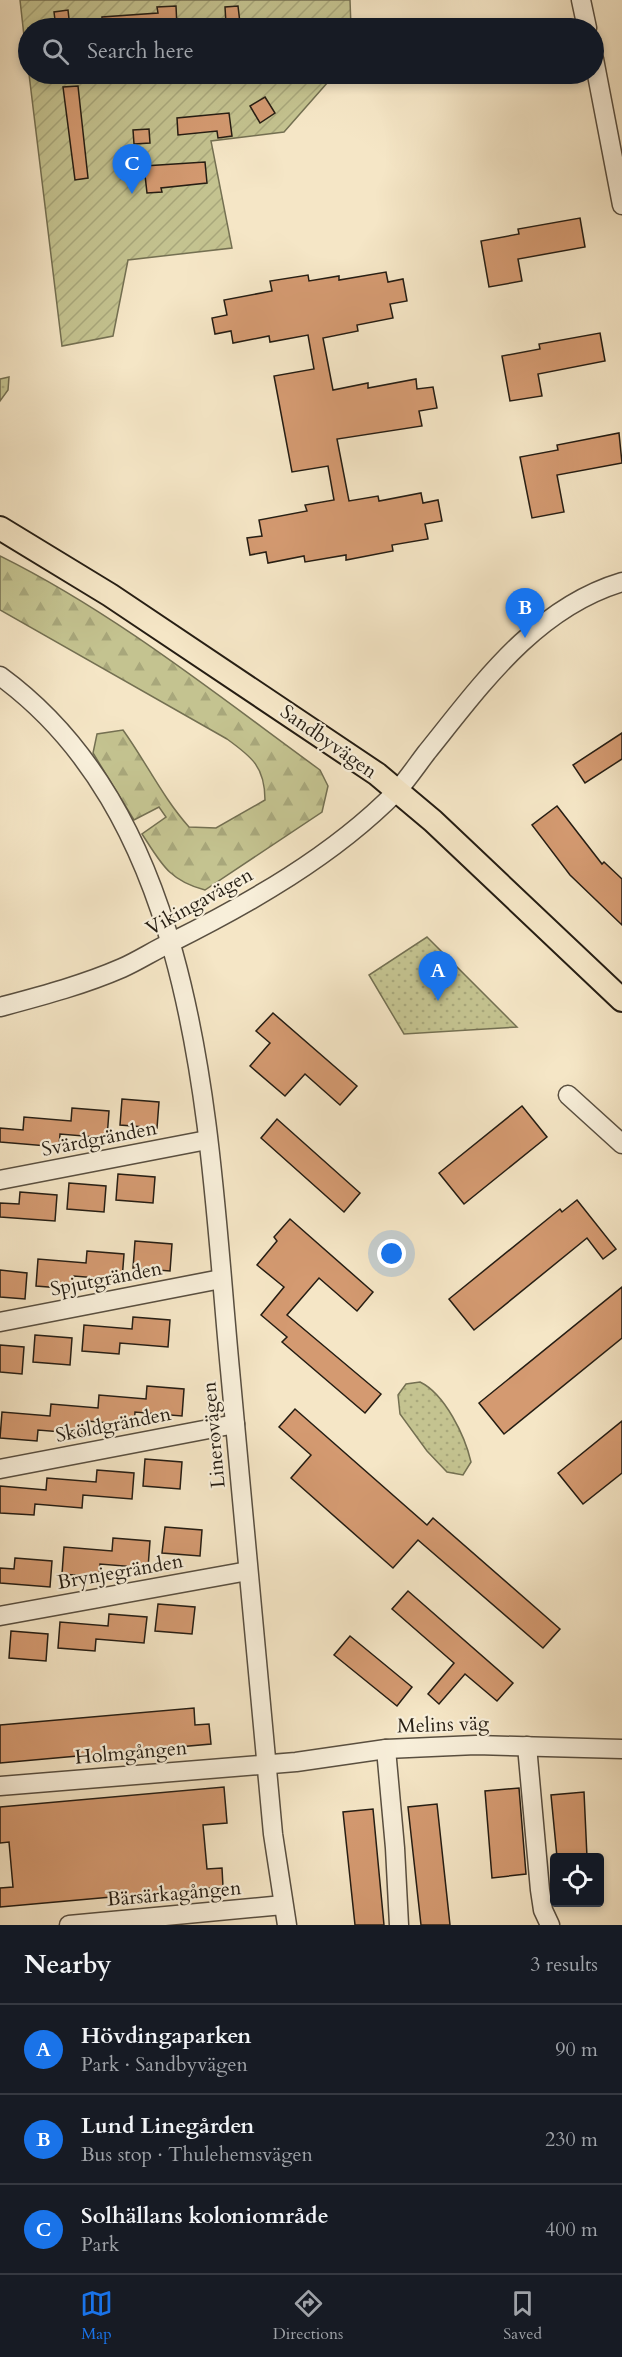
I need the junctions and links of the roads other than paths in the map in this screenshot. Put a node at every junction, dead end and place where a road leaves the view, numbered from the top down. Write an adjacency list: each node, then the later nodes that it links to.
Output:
1 (581, 0): 2 (street)
2 (585, 18)
3 (599, 84): 4 (street)
4 (622, 205)
5 (0, 528): 8 (main road, Sandbyvägen)
6 (622, 582): 8 (street, Vikingavägen)
7 (0, 676): 9 (street, Linerovägen)
8 (397, 791): 9 (street, Vikingavägen); 10 (main road, Sandbyvägen)
9 (169, 943): 11 (street, Vikingavägen); 13 (street, Linerovägen)
10 (622, 1000)
11 (0, 1007)
12 (568, 1095): 14 (street)
13 (207, 1140): 15 (street, Svärdgränden); 16 (street, Linerovägen)
14 (622, 1144)
15 (0, 1180)
16 (221, 1279): 17 (street, Spjutgränden); 18 (street, Linerovägen)
17 (0, 1322)
18 (236, 1424): 19 (street, Sköldgränden); 20 (street, Linerovägen)
19 (0, 1469)
20 (248, 1571): 21 (street, Brynjegränden); 25 (street, Linerovägen)
21 (0, 1616)
22 (527, 1746): 23 (street, Melins väg); 24 (street, Melins väg); 31 (street)
23 (386, 1749): 25 (street, Melins väg); 30 (street)
24 (622, 1749)
25 (267, 1764): 26 (street, Holmgången); 27 (street, Linerovägen)
26 (0, 1786)
27 (283, 1905): 28 (street, Bärsärkagången); 29 (street, Linerovägen)
28 (69, 1925)
29 (286, 1925)
30 (399, 1925)
31 (550, 1925)

